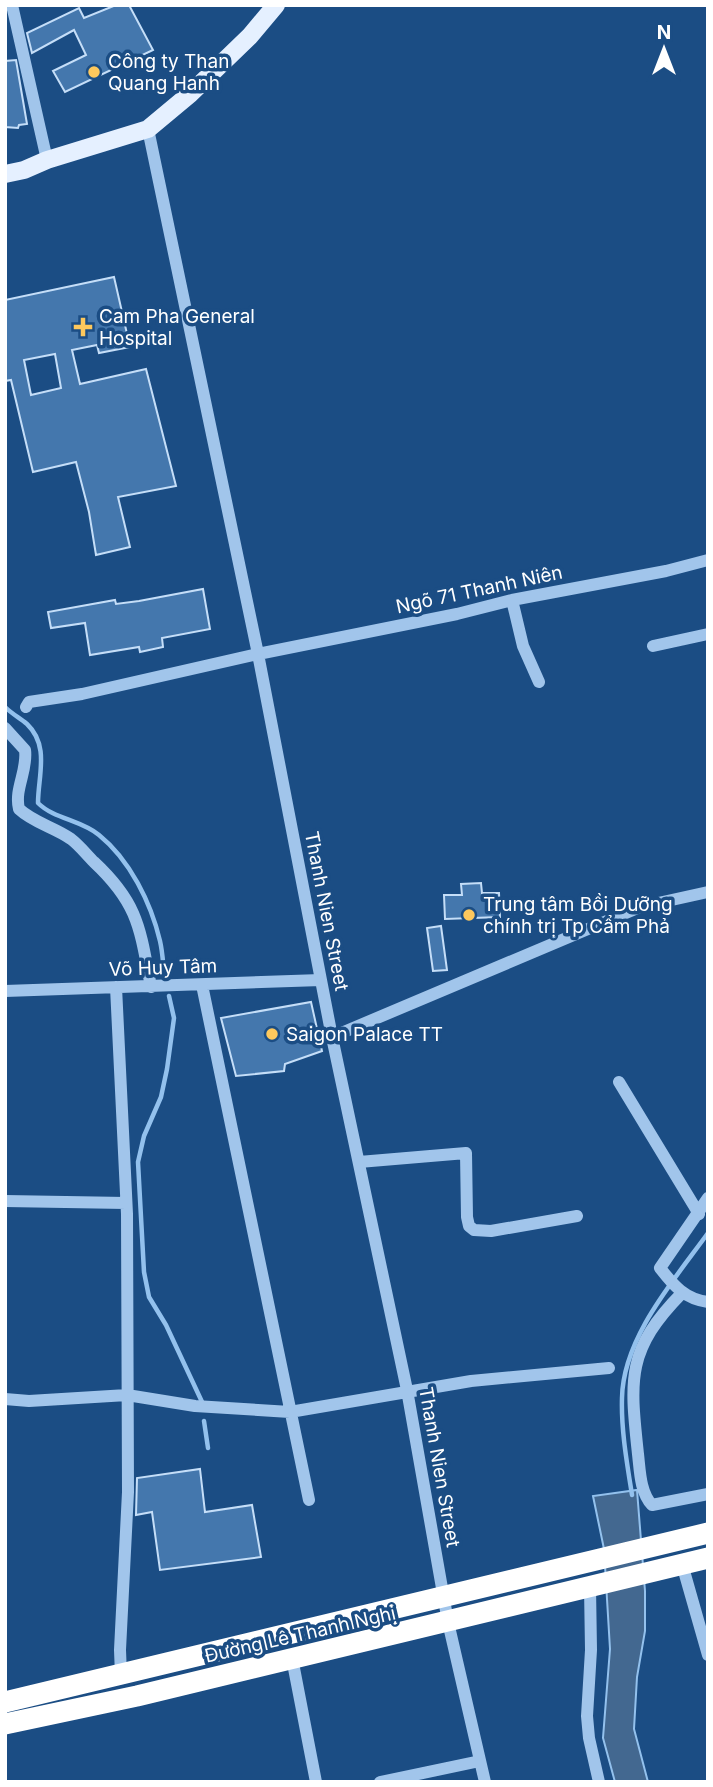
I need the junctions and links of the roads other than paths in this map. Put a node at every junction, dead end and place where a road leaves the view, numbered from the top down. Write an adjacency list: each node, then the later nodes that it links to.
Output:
1 (12, 5): 4 (street)
2 (276, 5): 3 (main road)
3 (148, 129): 4 (main road); 10 (street, Thanh Nien Street)
4 (47, 160): 5 (main road)
5 (5, 174)
6 (708, 560): 7 (street, Ngõ 71 Thanh Niên)
7 (512, 600): 10 (street, Ngõ 71 Thanh Niên); 11 (street)
8 (708, 635): 9 (street)
9 (653, 646)
10 (258, 654): 12 (street, Ngõ 71 Thanh Niên); 15 (street, Thanh Nien Street)
11 (539, 682)
12 (26, 707)
13 (5, 728): 18 (street)
14 (708, 892): 20 (street)
15 (321, 980): 16 (street, Võ Huy Tâm); 20 (street, Thanh Nien Street)
16 (202, 985): 18 (street, Võ Huy Tâm); 34 (street)
17 (116, 987): 18 (street, Võ Huy Tâm); 19 (street, Võ Huy Tâm); 25 (street)
18 (151, 987)
19 (5, 991)
20 (332, 1037): 22 (street, Thanh Nien Street)
21 (620, 1082): 26 (street)
22 (359, 1162): 27 (street); 31 (street, Thanh Nien Street)
23 (708, 1198): 26 (street)
24 (5, 1201): 25 (street)
25 (126, 1203): 32 (street)
26 (699, 1214): 28 (street)
27 (577, 1216)
28 (680, 1291): 29 (street); 35 (street)
29 (708, 1302)
30 (609, 1368): 31 (street)
31 (407, 1390): 34 (street); 41 (street, Thanh Nien Street)
32 (127, 1395): 33 (street); 34 (street); 45 (street)
33 (5, 1399)
34 (290, 1412): 36 (street)
35 (708, 1494)
36 (309, 1500)
37 (708, 1534): 41 (highway, Đường Lê Thanh Nghị)
38 (708, 1558): 39 (highway)
39 (682, 1564): 40 (highway, Đường Lê Thanh Nghị); 43 (street)
40 (597, 1585): 42 (highway, Đường Lê Thanh Nghị); 52 (street)
41 (444, 1597): 42 (street, Thanh Nien Street); 45 (highway, Đường Lê Thanh Nghị)
42 (448, 1622): 44 (highway, Đường Lê Thanh Nghị); 48 (street, Thanh Nien Street)
43 (708, 1655)
44 (292, 1658): 47 (highway, Đường Lê Thanh Nghị); 49 (street)
45 (121, 1675): 46 (highway, Đường Lê Thanh Nghị)
46 (5, 1702)
47 (5, 1724)
48 (480, 1761): 50 (street); 51 (street, Thanh Nien Street)
49 (316, 1782)
50 (380, 1782)
51 (485, 1782)
52 (599, 1782)

